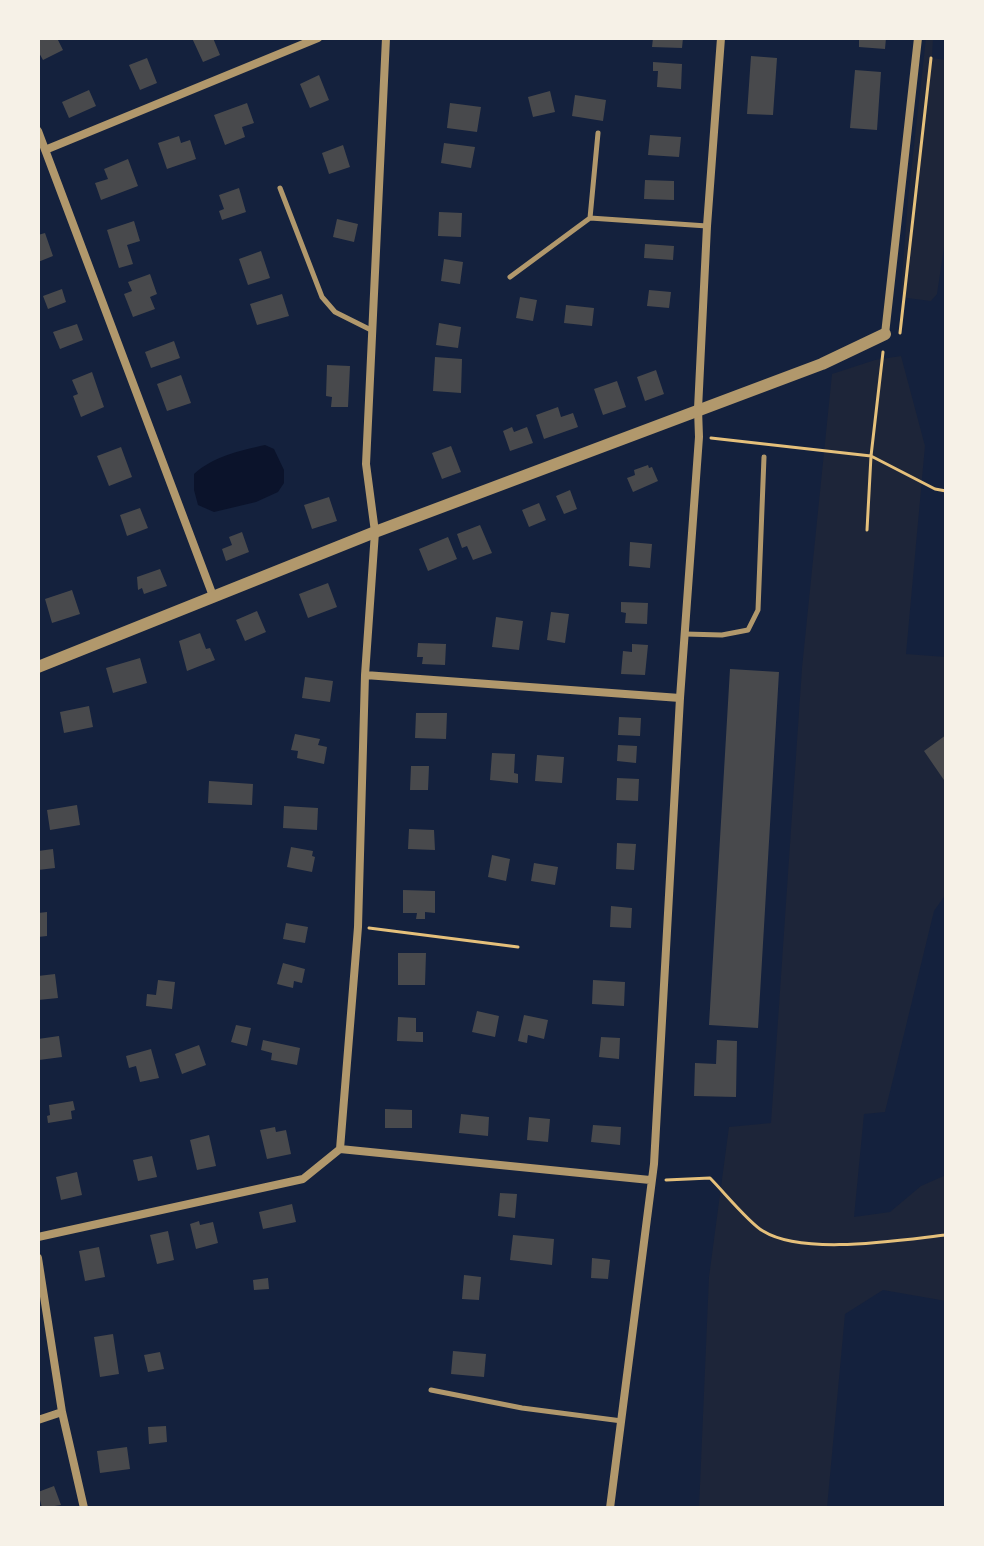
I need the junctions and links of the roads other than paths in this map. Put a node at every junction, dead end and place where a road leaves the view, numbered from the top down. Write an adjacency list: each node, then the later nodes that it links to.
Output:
1 (318, 38): 7 (street)
2 (386, 38): 12 (street)
3 (721, 38): 10 (street)
4 (918, 38): 13 (street)
5 (38, 131): 7 (street)
6 (598, 133): 9 (lane)
7 (45, 150): 17 (street)
8 (280, 188): 12 (lane)
9 (590, 218): 10 (lane); 11 (lane)
10 (707, 226): 14 (street)
11 (510, 277)
12 (372, 330): 16 (street)
13 (885, 334): 14 (street)
14 (698, 409): 16 (street); 18 (street)
15 (764, 457): 18 (lane)
16 (375, 532): 17 (street); 20 (street)
17 (213, 596): 19 (street)
18 (685, 634): 21 (street)
19 (38, 667)
20 (365, 675): 21 (street); 22 (street)
21 (680, 698): 23 (street)
22 (340, 1149): 23 (street); 24 (street)
23 (650, 1180): 29 (street)
24 (38, 1237)
25 (38, 1258): 27 (street)
26 (431, 1390): 29 (lane)
27 (62, 1412): 28 (street); 30 (street)
28 (38, 1420)
29 (623, 1421): 31 (street)
30 (84, 1508)
31 (610, 1508)

